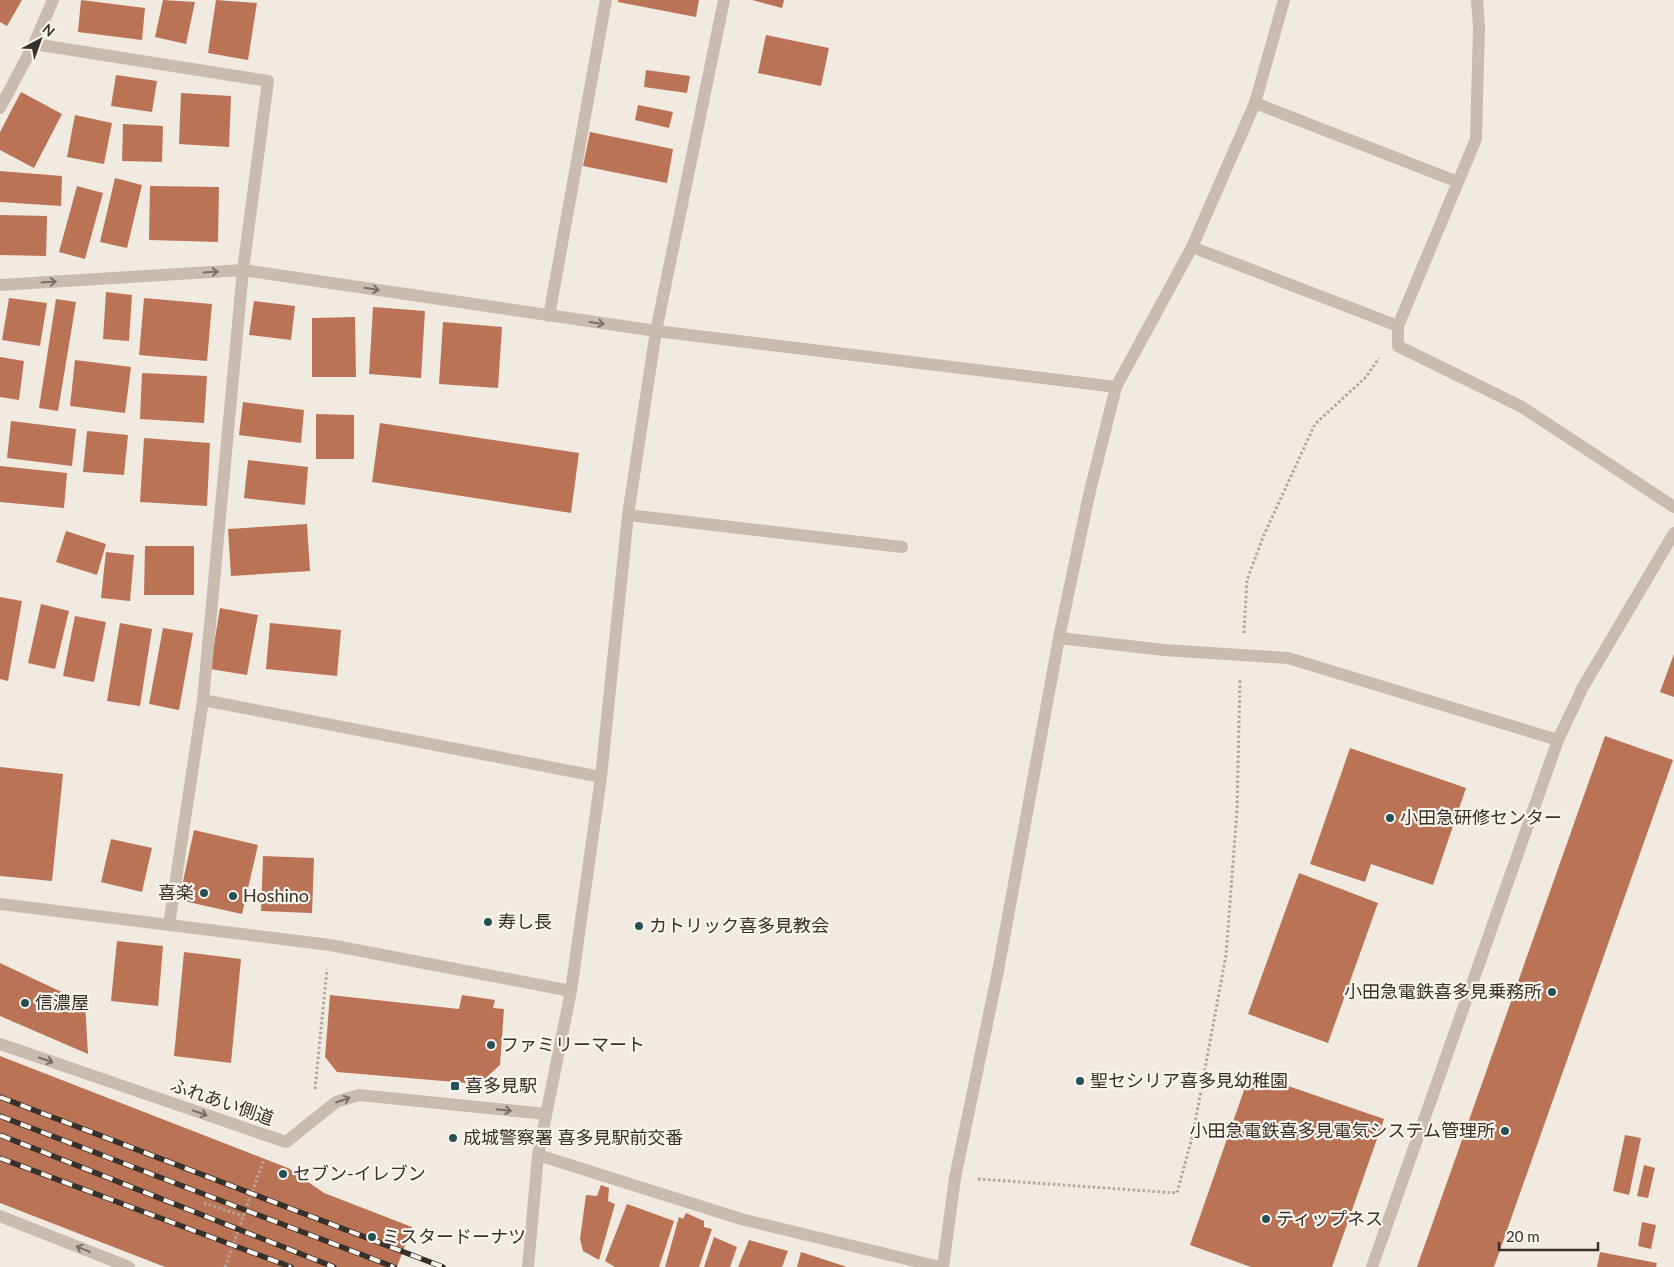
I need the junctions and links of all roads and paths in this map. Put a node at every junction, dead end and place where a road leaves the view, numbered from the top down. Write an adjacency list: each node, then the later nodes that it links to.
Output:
1 (53, 0): 6 (street)
2 (606, 0): 13 (street)
3 (724, 0): 15 (street)
4 (1284, 0): 7 (street)
5 (1477, 0): 9 (street)
6 (34, 44): 8 (street); 11 (street)
7 (1255, 103): 9 (street); 10 (street)
8 (0, 108)
9 (1458, 182): 14 (street)
10 (1192, 247): 14 (street); 17 (street)
11 (243, 270): 12 (street, one-way to 11); 13 (street, one-way to 13); 24 (street)
12 (0, 285)
13 (549, 316): 15 (street, one-way to 15)
14 (1398, 326): 16 (street)
15 (656, 331): 17 (street); 19 (street)
16 (1398, 346): 18 (street); 23 (path)
17 (1116, 387): 22 (street)
18 (1674, 507)
19 (628, 515): 21 (street); 26 (street)
20 (1674, 533): 25 (street)
21 (902, 547)
22 (1059, 638): 23 (street); 36 (street)
23 (1243, 656): 25 (street); 36 (path)
24 (203, 700): 26 (street); 28 (street)
25 (1558, 740): 44 (street)
26 (601, 777): 30 (street)
27 (0, 904): 28 (street)
28 (169, 925): 29 (street)
29 (330, 945): 30 (street); 33 (path)
30 (571, 991): 32 (street)
31 (0, 1044): 34 (street, ふれあい側道, one-way to 34)
32 (546, 1114): 33 (street, ふれあい側道, one-way to 32); 35 (street)
33 (311, 1122): 34 (street, ふれあい側道)
34 (272, 1138): 39 (path)
35 (538, 1155): 42 (street); 43 (street)
36 (955, 1178): 43 (street)
37 (204, 1203): 39 (path)
38 (0, 1216): 40 (street, one-way to 38)
39 (243, 1216): 41 (path)
40 (128, 1267)
41 (225, 1267)
42 (528, 1267)
43 (941, 1267)
44 (1372, 1267)

